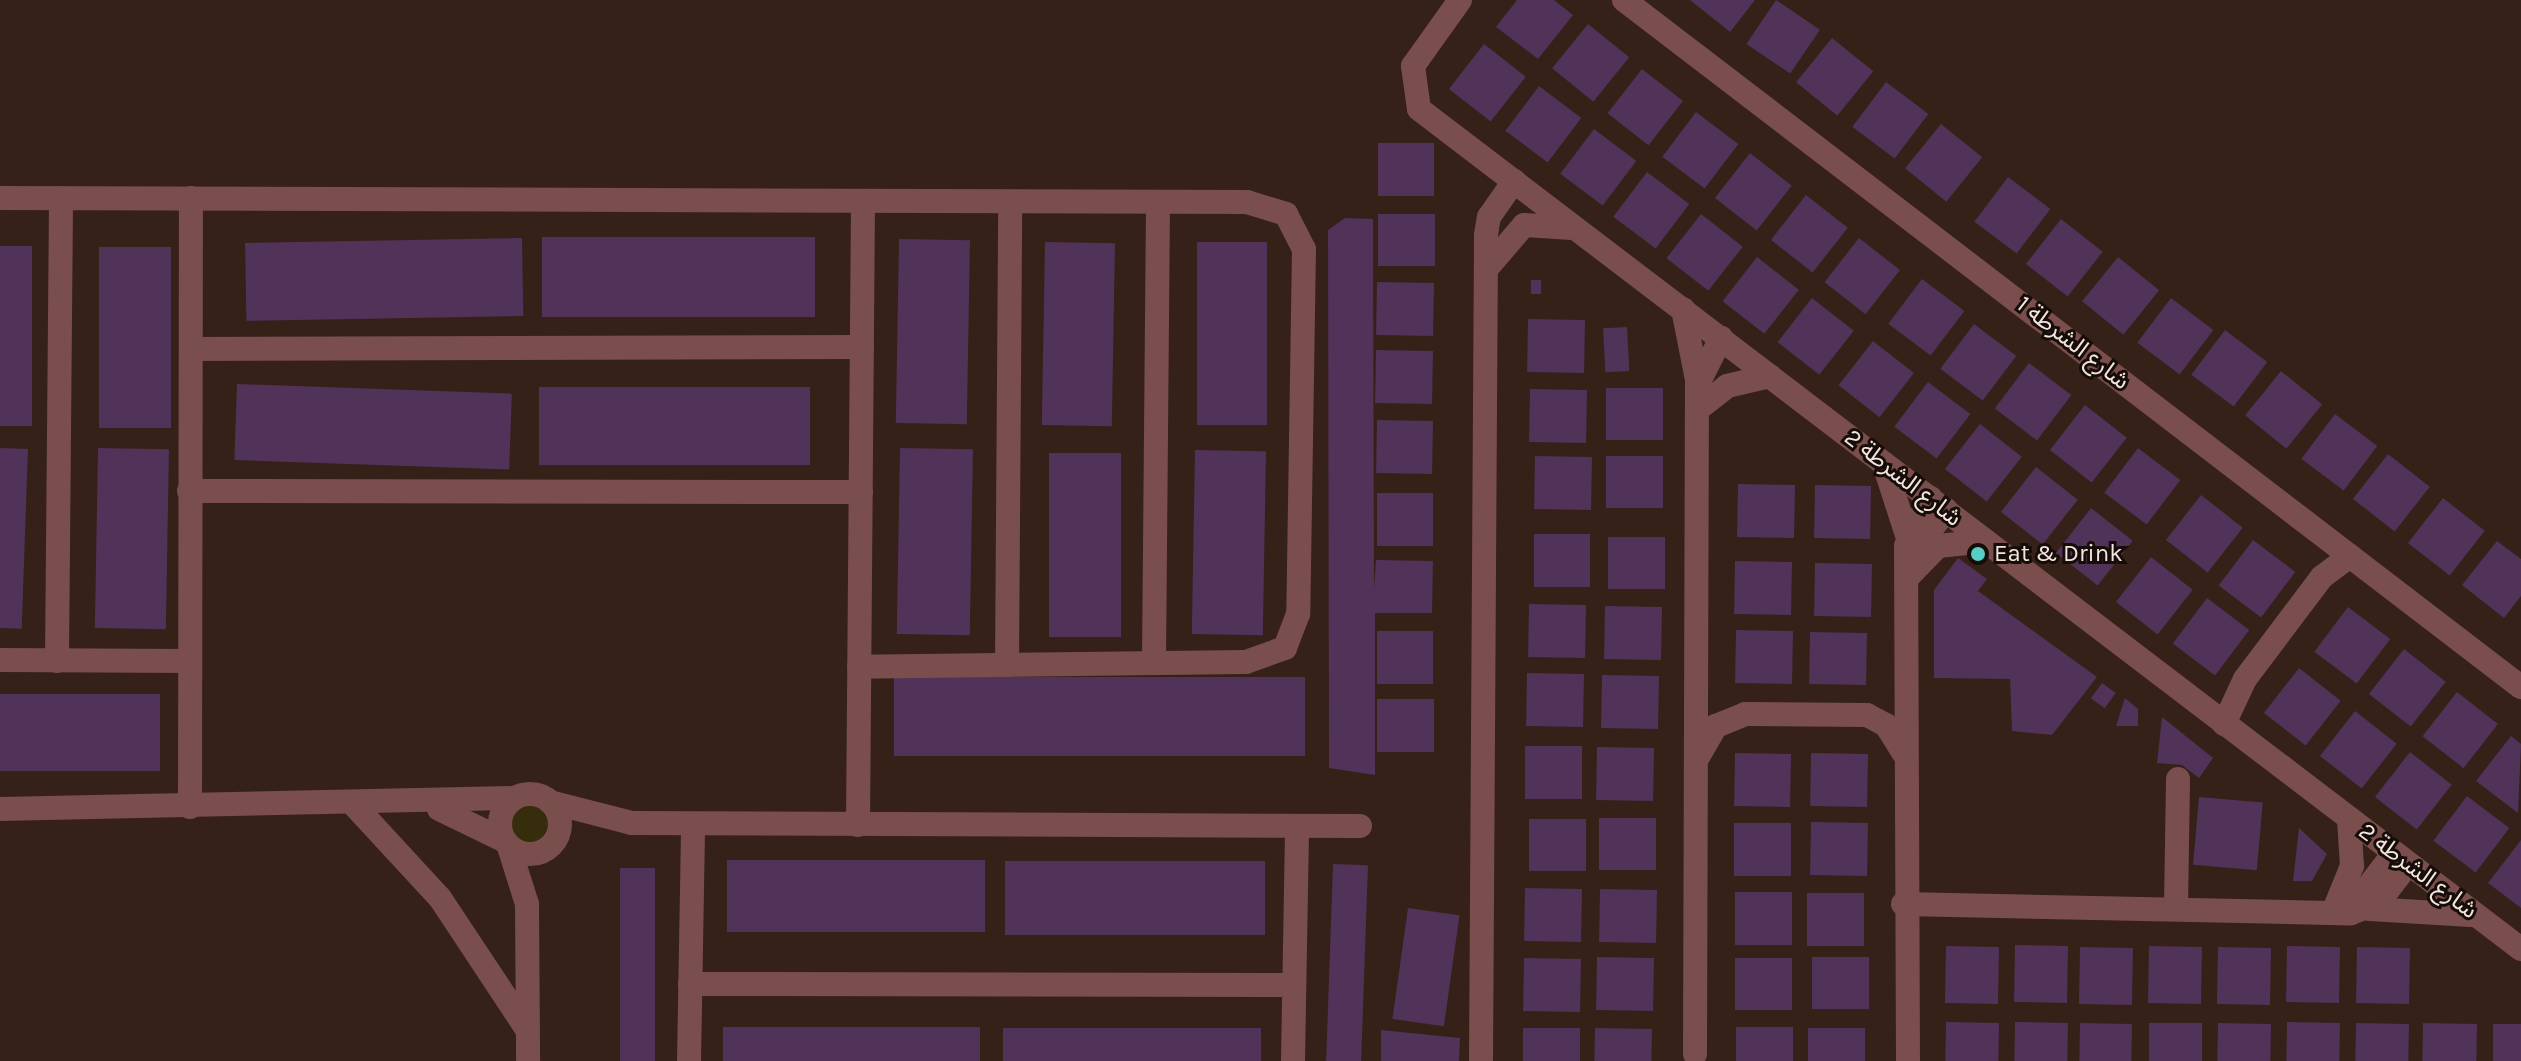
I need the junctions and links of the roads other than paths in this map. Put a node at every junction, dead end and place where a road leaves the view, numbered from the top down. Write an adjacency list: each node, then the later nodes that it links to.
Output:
1 (1460, 0): 3 (street, شارع الشرطة 2)
2 (1624, 0): 27 (street, شارع الشرطة 1)
3 (1475, 152): 4 (street, شارع الشرطة 2); 11 (street)
4 (1521, 187): 11 (street); 12 (street, شارع الشرطة 2); 13 (street)
5 (0, 198): 6 (street)
6 (61, 198): 7 (street); 30 (street)
7 (191, 198): 8 (street); 17 (street)
8 (863, 204): 10 (street); 16 (street)
9 (1158, 205): 10 (street); 32 (street); 32 (street)
10 (1010, 206): 33 (street)
11 (1489, 217): 13 (street)
12 (1579, 230): 13 (street); 14 (street, شارع الشرطة 2)
13 (1488, 257): 65 (street)
14 (1683, 309): 15 (street, شارع الشرطة 2); 19 (street)
15 (1728, 344): 18 (street, شارع الشرطة 2); 19 (street); 20 (street)
16 (862, 347): 17 (street); 23 (street)
17 (191, 349): 22 (street)
18 (1770, 376): 20 (street); 21 (street, شارع الشرطة 2)
19 (1697, 384): 20 (street)
20 (1698, 409): 38 (street)
21 (1883, 462): 24 (street, شارع الشرطة 2); 25 (street)
22 (189, 491): 23 (street); 31 (street)
23 (861, 492): 34 (street)
24 (1938, 504): 25 (street); 26 (street, شارع الشرطة 2); 28 (street)
25 (1907, 535): 28 (street)
26 (1986, 541): 28 (street); 36 (street, شارع الشرطة 2)
27 (2341, 549): 35 (street, شارع الشرطة 1); 36 (street)
28 (1907, 570): 37 (street)
29 (0, 660): 30 (street)
30 (57, 661): 31 (street)
31 (188, 661): 44 (street)
32 (1154, 662): 33 (street)
33 (1007, 665): 34 (street)
34 (859, 667): 49 (street)
35 (2521, 687)
36 (2217, 719): 46 (street, شارع الشرطة 2)
37 (1903, 752): 38 (street); 55 (street)
38 (1697, 759): 66 (street)
39 (2178, 779): 56 (street)
40 (514, 798): 41 (street); 42 (street); 52 (street)
41 (550, 802): 47 (street); 53 (street)
42 (425, 805): 43 (street); 52 (street)
43 (355, 806): 44 (street); 64 (street)
44 (190, 807): 45 (street)
45 (0, 809)
46 (2349, 819): 54 (street, شارع الشرطة 2); 58 (street)
47 (632, 823): 48 (street); 53 (street)
48 (693, 824): 49 (street); 62 (street)
49 (858, 825): 50 (street)
50 (1297, 826): 51 (street); 63 (street)
51 (1360, 826)
52 (506, 843): 53 (street); 60 (street)
53 (551, 846): 60 (street)
54 (2401, 858): 57 (street); 58 (street); 59 (street, شارع الشرطة 2)
55 (1903, 904): 56 (street); 67 (street)
56 (2176, 908): 58 (street)
57 (2370, 909): 58 (street); 59 (street)
58 (2334, 910)
59 (2478, 917): 61 (street, شارع الشرطة 2)
60 (527, 920): 64 (street)
61 (2521, 949)
62 (690, 984): 63 (street); 69 (street)
63 (1294, 985): 70 (street)
64 (528, 1031): 68 (street)
65 (1482, 1049): 71 (street)
66 (1695, 1054)
67 (1903, 1058)
68 (528, 1061)
69 (689, 1061)
70 (1293, 1061)
71 (1489, 1061)

